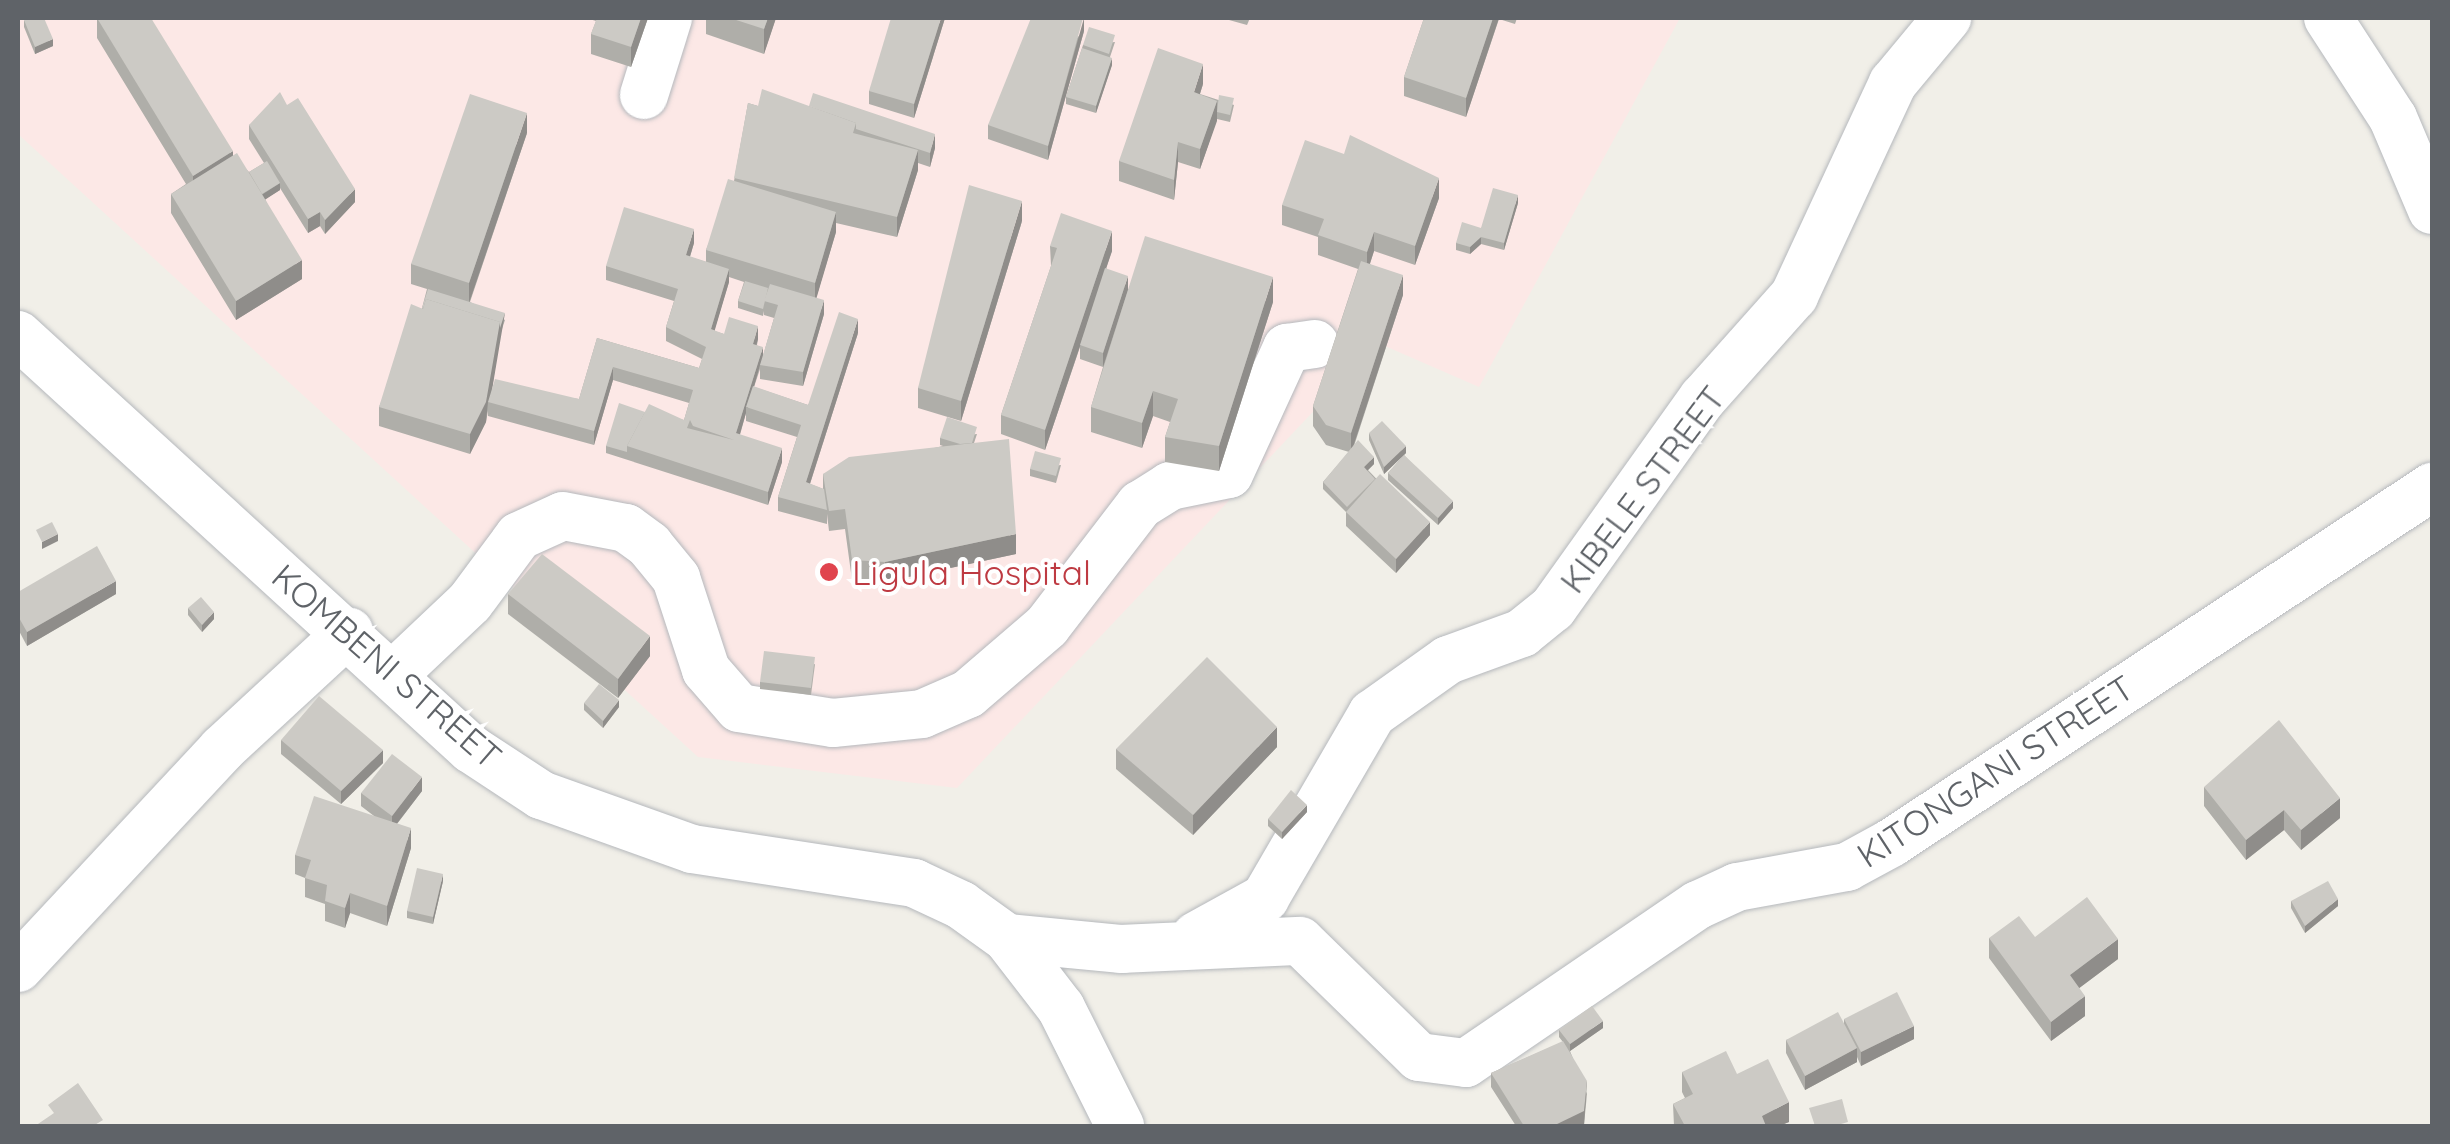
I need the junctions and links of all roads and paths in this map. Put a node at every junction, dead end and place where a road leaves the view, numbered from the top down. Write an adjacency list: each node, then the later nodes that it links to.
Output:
1 (668, 18): 4 (street)
2 (1948, 18): 13 (street, KIBELE STREET)
3 (2328, 18): 5 (street)
4 (644, 96)
5 (2432, 210)
6 (18, 335): 9 (street, KOMBENI STREET)
7 (1315, 344): 10 (street)
8 (2432, 487): 13 (street, KITONGANI STREET)
9 (349, 632): 10 (street, KOMBENI STREET); 11 (street)
10 (394, 673): 12 (street, KOMBENI STREET)
11 (38, 920): 14 (street)
12 (1007, 938): 13 (street, KITONGANI STREET); 15 (street, KOMBENI STREET)
13 (1166, 949)
14 (18, 968)
15 (1120, 1126)

